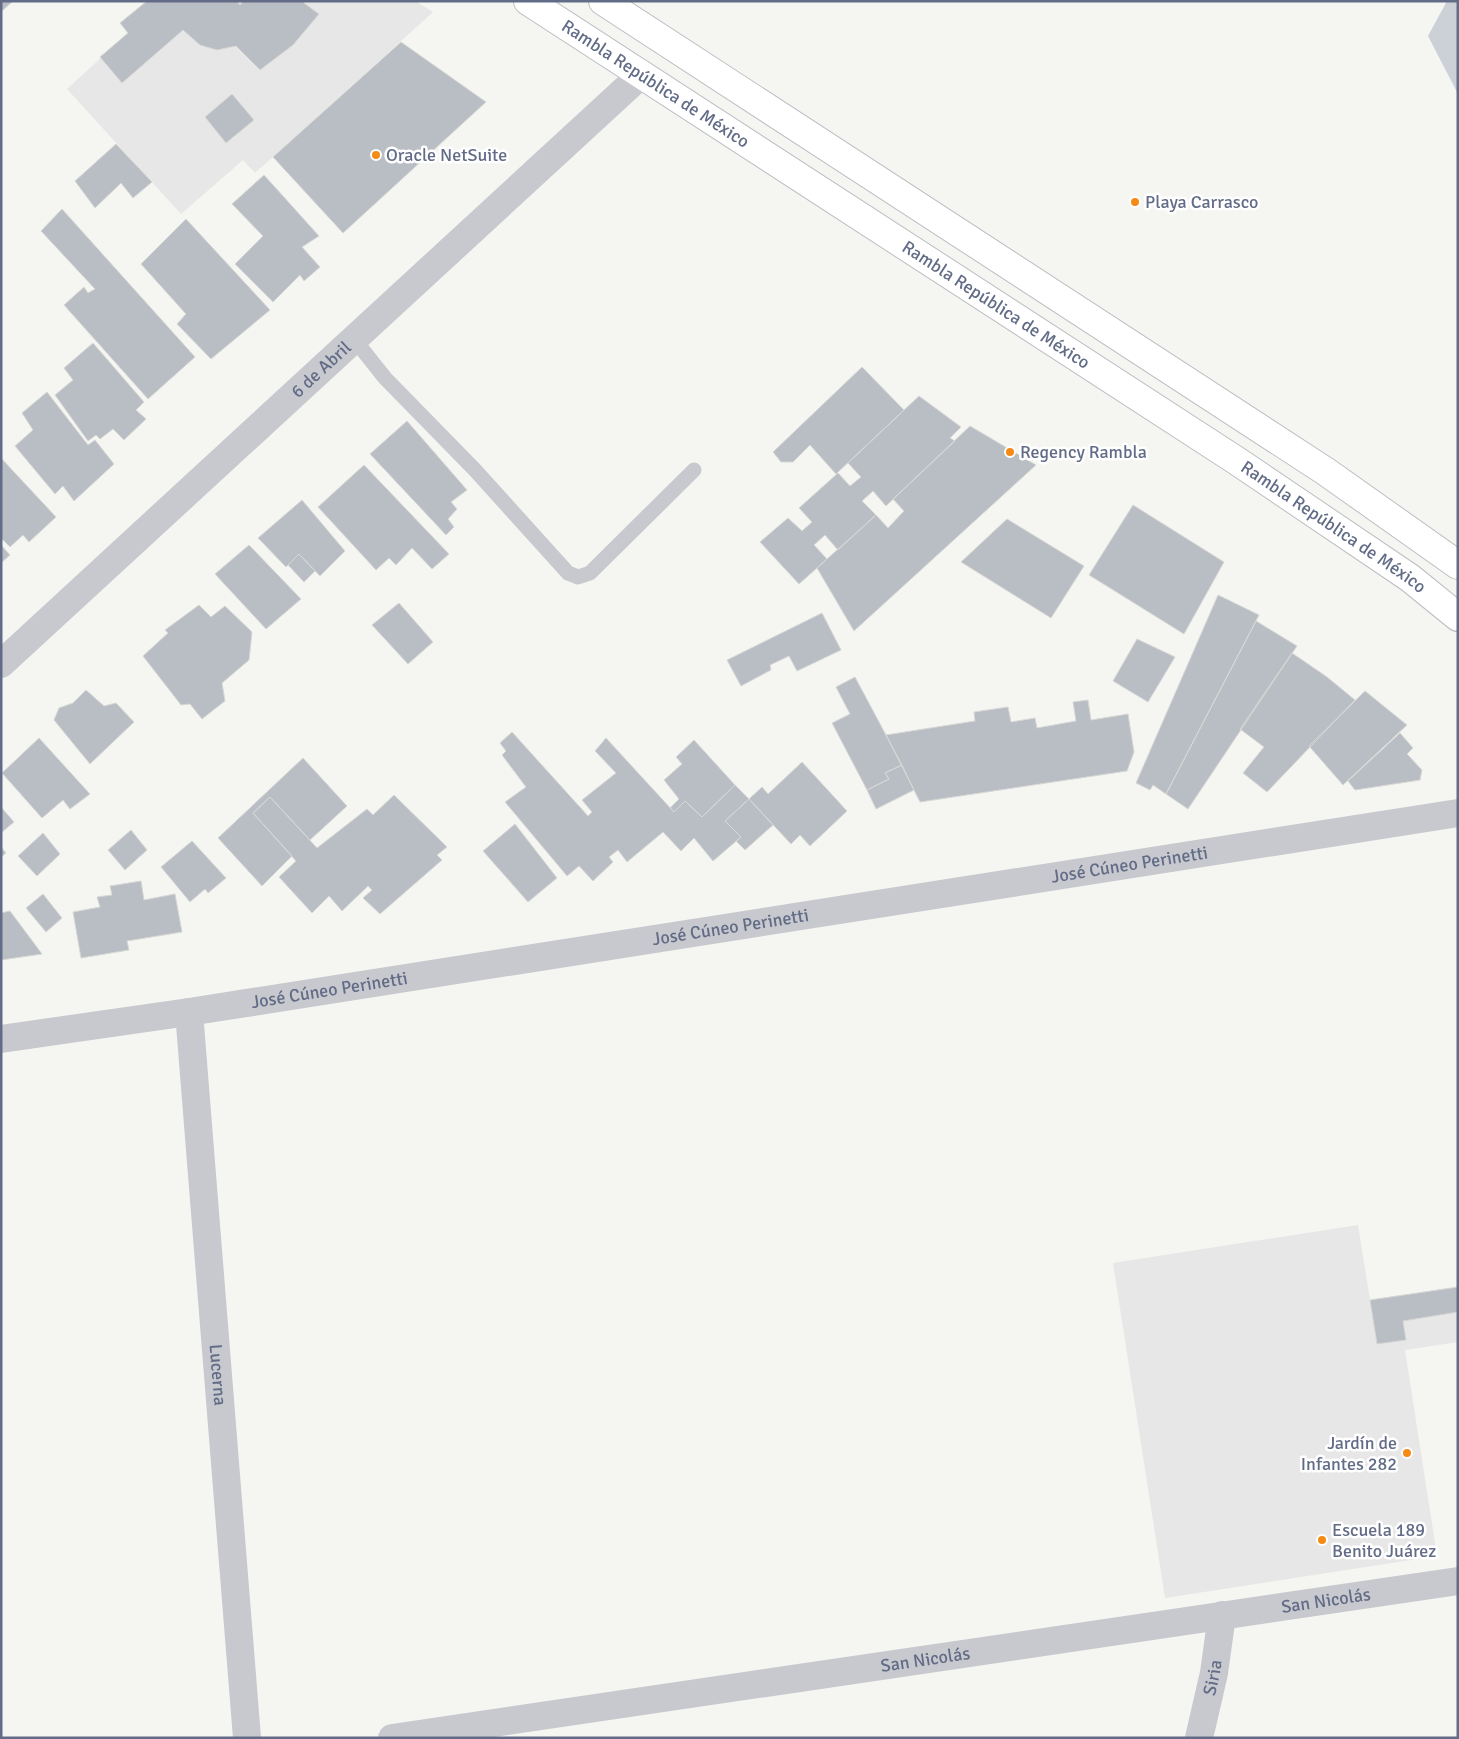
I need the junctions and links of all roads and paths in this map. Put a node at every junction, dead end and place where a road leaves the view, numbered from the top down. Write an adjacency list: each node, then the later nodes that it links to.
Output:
1 (528, 1): 3 (main road, Rambla República de México)
2 (603, 1): 6 (main road)
3 (642, 74): 4 (street, 6 de Abril); 7 (main road, Rambla República de México)
4 (354, 339): 5 (lane); 8 (street, 6 de Abril)
5 (694, 470)
6 (1458, 565)
7 (1458, 616)
8 (1, 664)
9 (1458, 814): 10 (street, José Cúneo Perinetti)
10 (189, 1012): 11 (street, José Cúneo Perinetti); 14 (street, Lucerna)
11 (1, 1039)
12 (1458, 1581): 13 (street, San Nicolás)
13 (1222, 1615): 15 (street, San Nicolás); 16 (street, Siria)
14 (247, 1738)
15 (392, 1738)
16 (1199, 1738)

